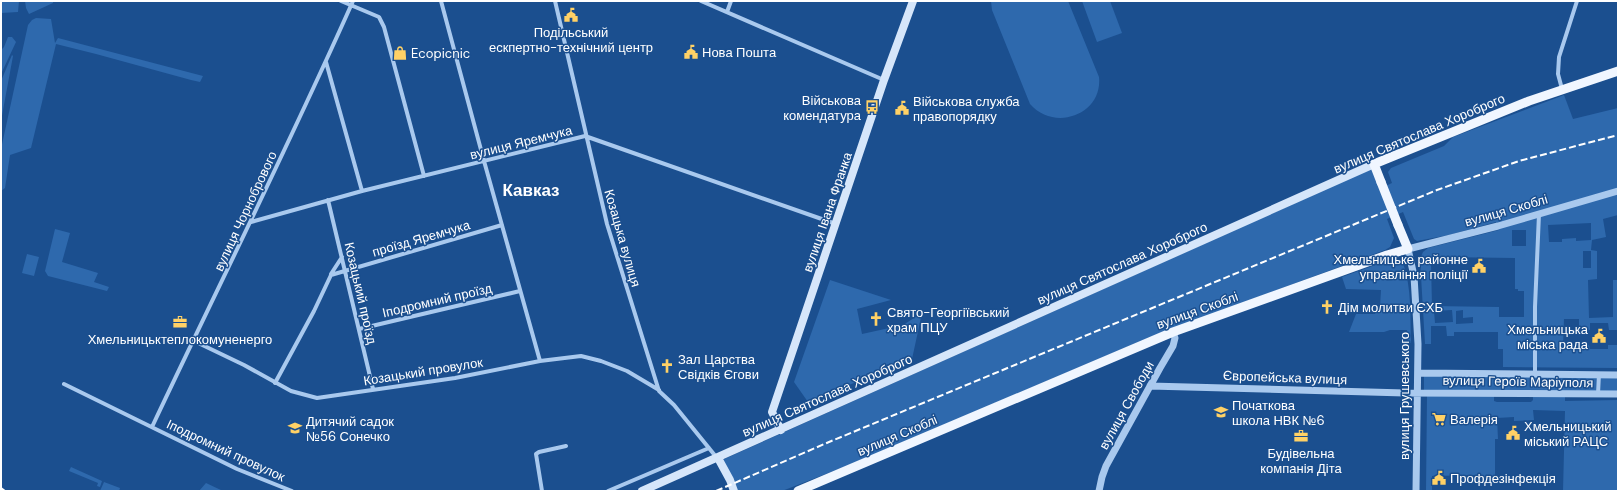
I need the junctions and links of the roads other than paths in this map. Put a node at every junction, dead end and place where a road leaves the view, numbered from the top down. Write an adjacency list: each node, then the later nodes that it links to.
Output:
1 (341, 1): 8 (street)
2 (441, 1): 15 (street)
3 (555, 1): 14 (street, Козацька вулиця)
4 (701, 1): 9 (street)
5 (731, 1): 9 (street)
6 (913, 1): 12 (main road, вулиця Івана Франка)
7 (1577, 1): 13 (street)
8 (352, 3): 10 (street, вулиця Чорнобрового); 17 (street)
9 (727, 12): 12 (street)
10 (326, 62): 19 (street); 22 (street, вулиця Чорнобрового)
11 (1618, 71): 13 (main road, вулиця Святослава Хороброго)
12 (884, 80): 23 (main road, вулиця Івана Франка)
13 (1562, 89): 16 (main road, вулиця Святослава Хороброго)
14 (585, 136): 15 (street, вулиця Яремчука); 23 (street, вулиця Яремчука); 42 (street, Козацька вулиця)
15 (484, 161): 17 (street, вулиця Яремчука); 24 (street)
16 (1374, 164): 25 (main road, вулиця Грушевського, bridge); 47 (main road, вулиця Святослава Хороброго)
17 (424, 176): 19 (street, вулиця Яремчука)
18 (1618, 191): 21 (street, вулиця Скоблі)
19 (362, 192): 20 (street, вулиця Яремчука)
20 (328, 200): 22 (street, вулиця Яремчука); 26 (street, Козацький проїзд)
21 (1539, 214): 25 (street, вулиця Скоблі); 35 (street)
22 (251, 222): 32 (street, вулиця Чорнобрового)
23 (836, 224): 47 (main road, вулиця Івана Франка)
24 (502, 225): 27 (street, проїзд Яремчука); 29 (street)
25 (1408, 249): 31 (main road, вулиця Скоблі); 34 (street, вулиця Грушевського)
26 (342, 257): 27 (street, Козацький проїзд); 28 (street)
27 (345, 271): 28 (street, проїзд Яремчука); 30 (street, Козацький проїзд)
28 (331, 275): 38 (street)
29 (520, 291): 30 (street, Іподромний проїзд); 33 (street)
30 (359, 329): 41 (street, Козацький проїзд)
31 (1173, 332): 40 (street, вулиця Свободи); 57 (main road, вулиця Скоблі)
32 (194, 341): 38 (street, Козацький провулок); 46 (street, вулиця Чорнобрового)
33 (540, 361): 41 (street, Козацький провулок); 42 (street, Козацький провулок)
34 (1419, 373): 35 (street, вулиця Героїв Маріуполя); 43 (street, вулиця Грушевського)
35 (1535, 374): 36 (street, вулиця Героїв Маріуполя)
36 (1599, 374): 37 (street, вулиця Героїв Маріуполя); 44 (street)
37 (1618, 375)
38 (275, 382): 41 (street, Козацький провулок)
39 (64, 384): 46 (street, Іподромний провулок)
40 (1150, 386): 43 (street, Європейська вулиця); 51 (street, вулиця Свободи)
41 (373, 389)
42 (659, 391): 49 (street, Козацька вулиця)
43 (1418, 392): 44 (street, вулиця Героїв Маріуполя); 58 (street, вулиця Грушевського)
44 (1598, 394): 45 (street, вулиця Героїв Маріуполя)
45 (1618, 394)
46 (152, 427): 52 (street, Іподромний провулок)
47 (781, 430): 50 (main road, вулиця Святослава Хороброго)
48 (566, 446): 53 (street)
49 (709, 448): 50 (street, Козацька вулиця); 54 (street)
50 (718, 458): 55 (main road, вулиця Святослава Хороброго); 56 (main road)
51 (1101, 490)
52 (292, 491)
53 (542, 491)
54 (608, 491)
55 (642, 491)
56 (734, 491)
57 (800, 491)
58 (1416, 491)

